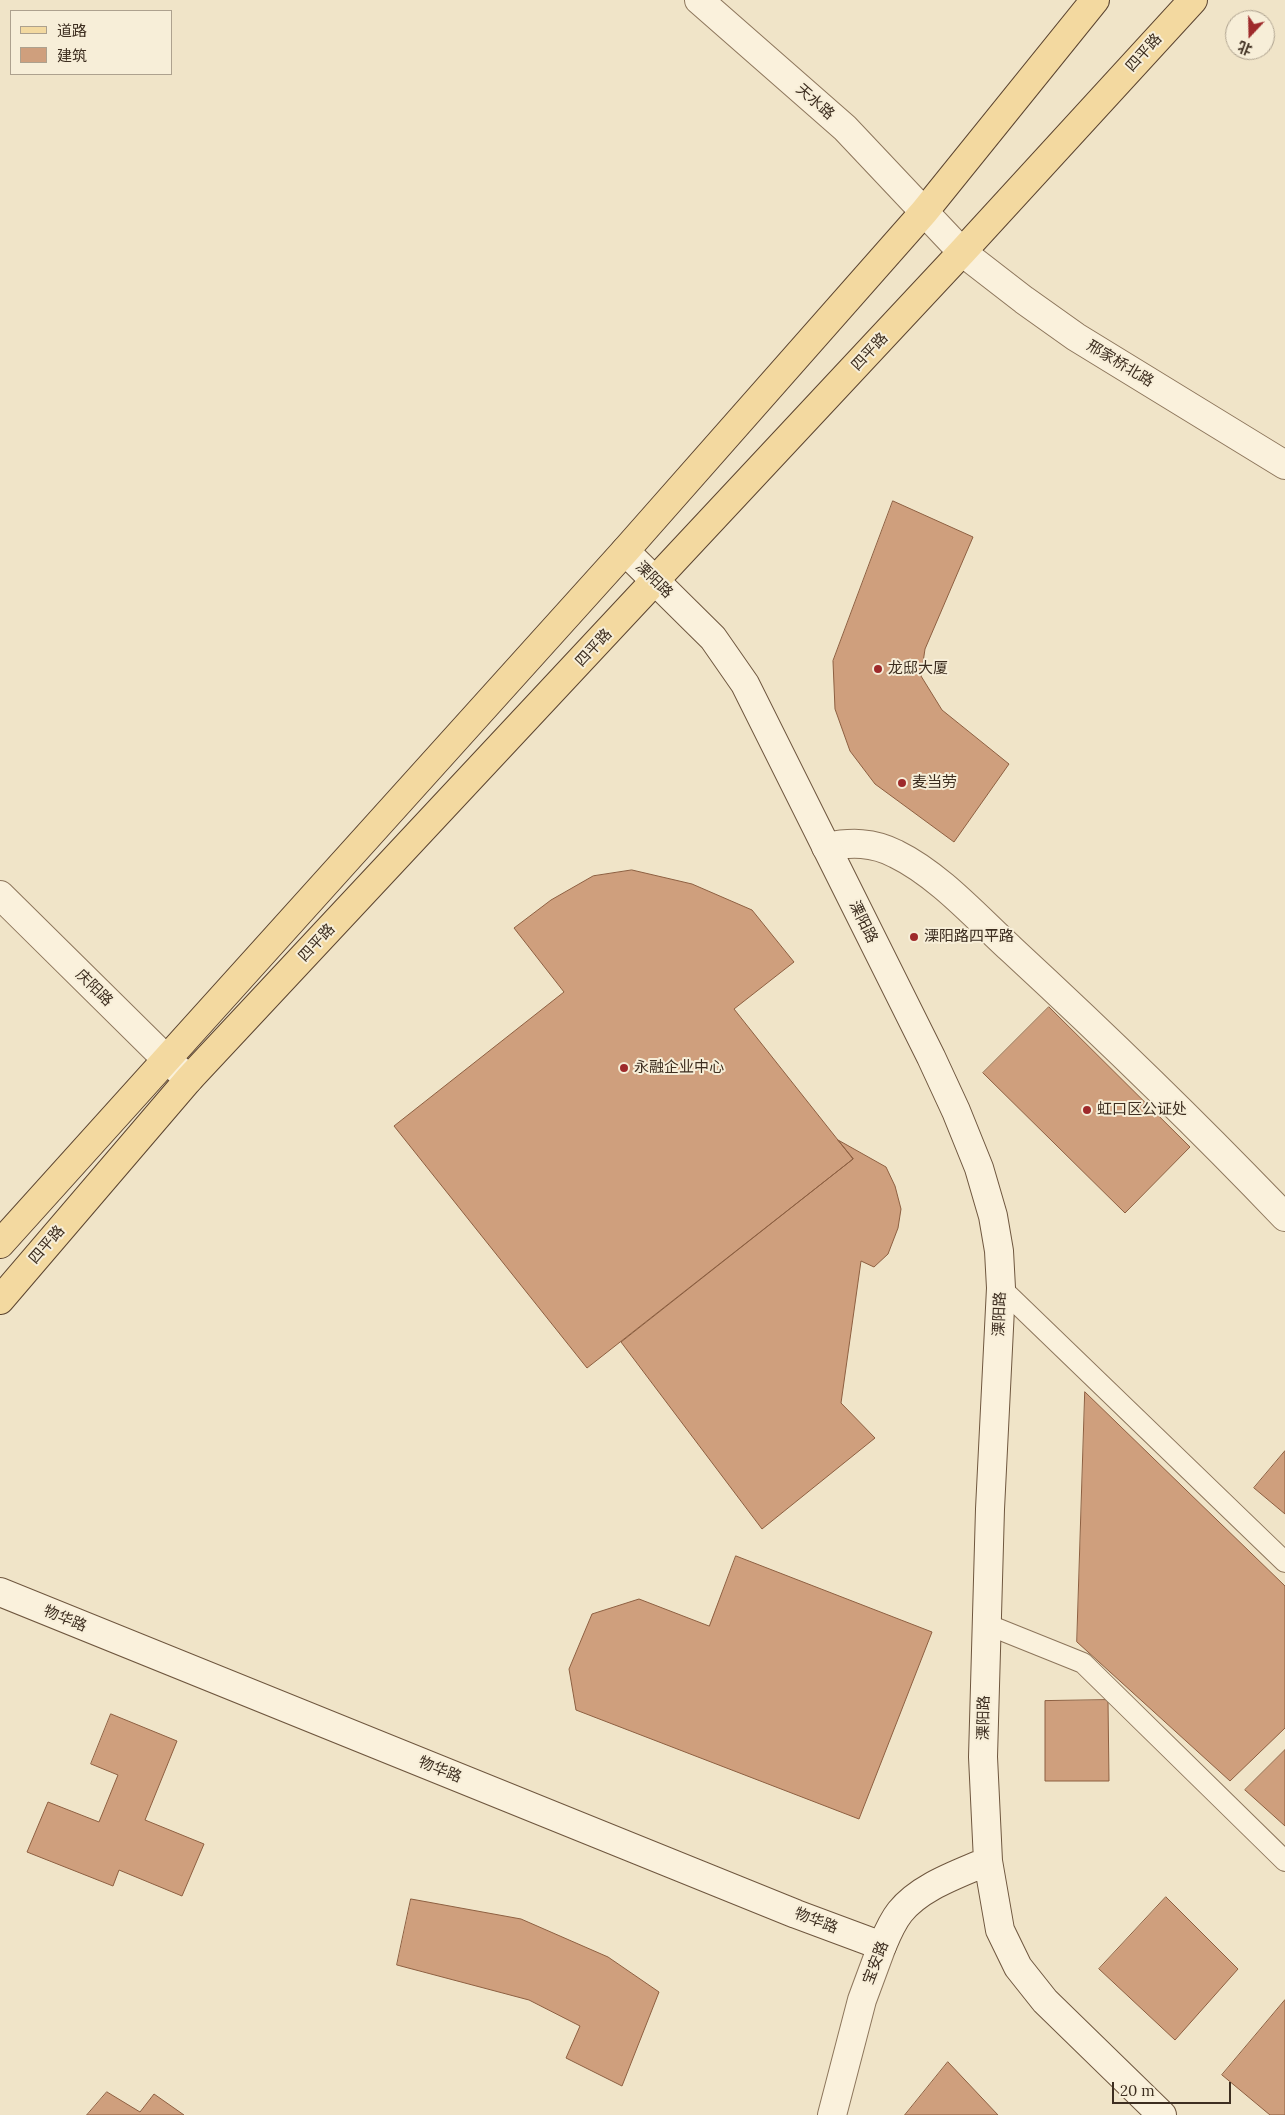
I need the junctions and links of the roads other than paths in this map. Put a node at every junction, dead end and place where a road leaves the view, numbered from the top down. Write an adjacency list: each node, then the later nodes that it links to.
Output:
1 (699, 0): 4 (street, 天水路)
2 (1096, 0): 4 (main road)
3 (1193, 0): 5 (main road, 四平路)
4 (924, 212): 5 (street, 天水路); 7 (main road)
5 (962, 252): 6 (street, 邢家桥北路); 8 (main road, 四平路)
6 (1285, 465)
7 (625, 551): 8 (street, 溧阳路); 11 (main road)
8 (656, 582): 9 (street, 溧阳路); 12 (main road, 四平路)
9 (826, 847): 13 (street); 15 (street, 溧阳路)
10 (0, 894): 11 (street, 庆阳路)
11 (166, 1059): 12 (street, 庆阳路); 14 (main road)
12 (189, 1079): 16 (main road, 四平路)
13 (1285, 1217)
14 (0, 1244)
15 (1001, 1288): 17 (lane); 19 (street, 溧阳路)
16 (0, 1298)
17 (1285, 1562)
18 (0, 1592): 22 (street, 物华路)
19 (986, 1624): 20 (street, 溧阳路); 21 (lane)
20 (988, 1861): 22 (street, 宝安路); 24 (street, 溧阳路)
21 (1285, 1861)
22 (882, 1946): 23 (street, 宝安路)
23 (832, 2115)
24 (1162, 2115)

